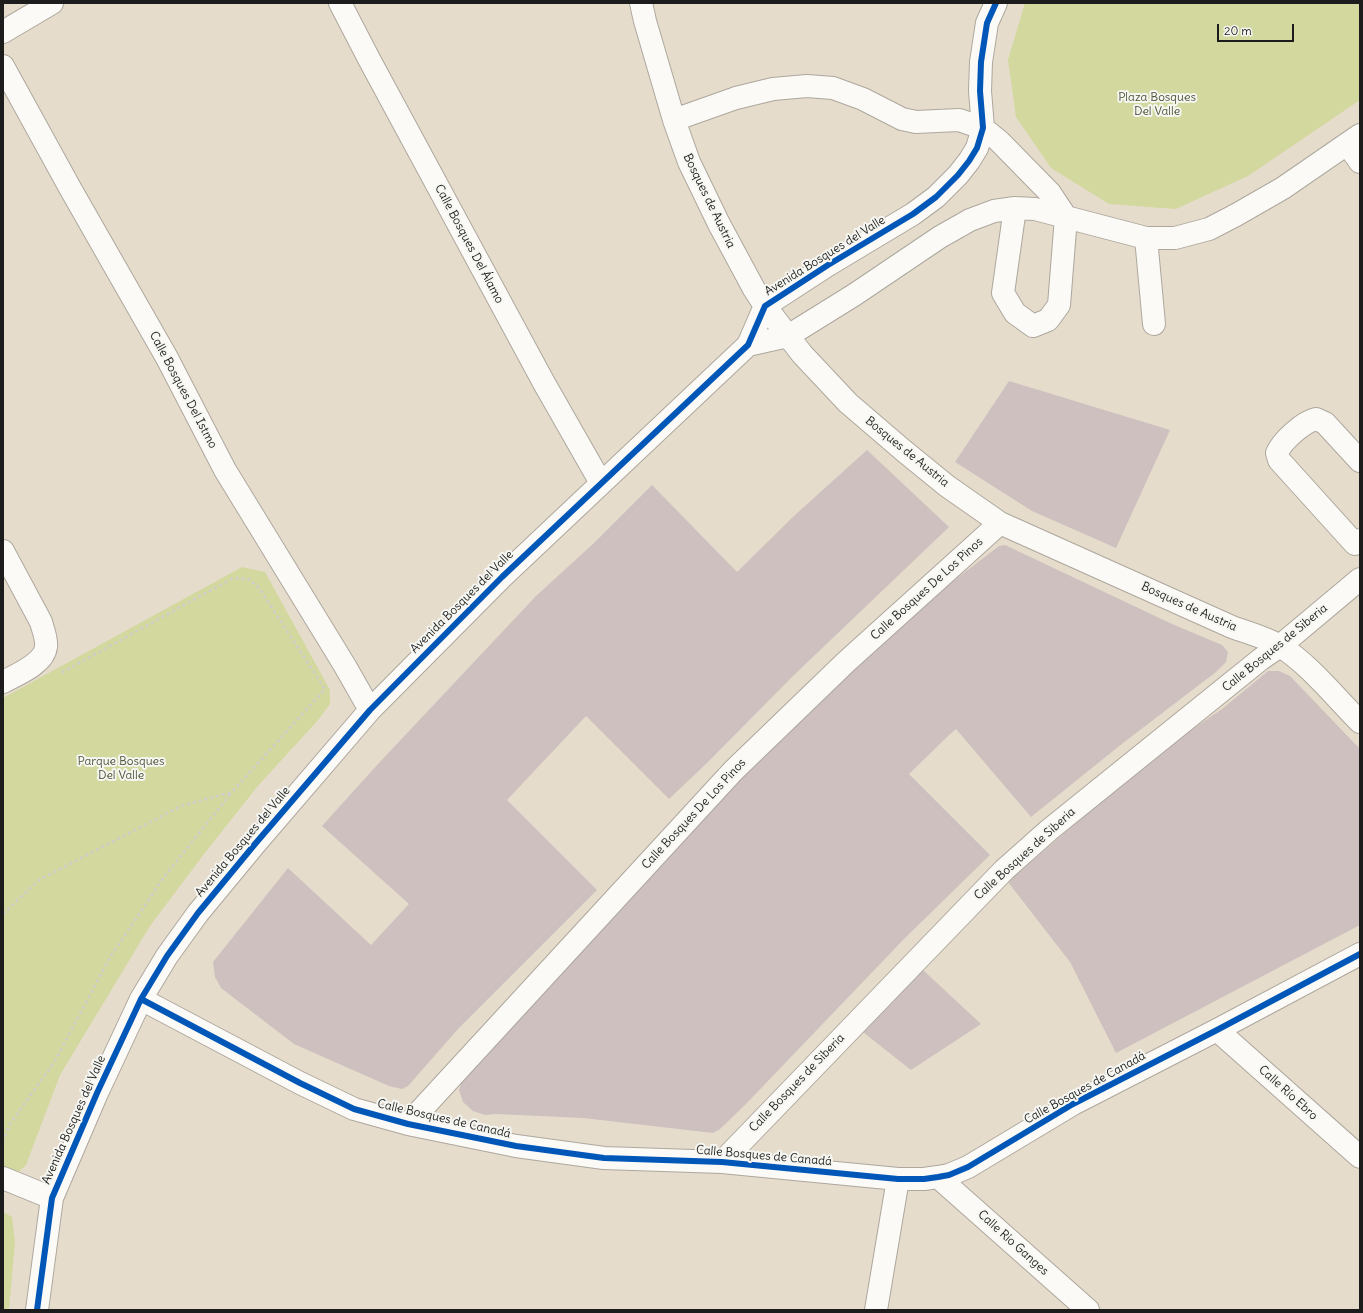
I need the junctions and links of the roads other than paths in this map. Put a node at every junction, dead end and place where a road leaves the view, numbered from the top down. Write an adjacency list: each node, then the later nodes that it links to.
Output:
1 (52, 3): 5 (street)
2 (340, 3): 19 (street, Calle Bosques Del Álamo)
3 (641, 3): 7 (street, Bosques de Austria)
4 (996, 3): 8 (street, Avenida Bosques del Valle)
5 (3, 32)
6 (3, 66): 26 (street, Calle Bosques Del Istmo)
7 (674, 120): 8 (street); 14 (street, Bosques de Austria)
8 (983, 128): 12 (street); 14 (street, Avenida Bosques del Valle)
9 (1354, 140): 10 (street); 13 (street)
10 (1360, 162)
11 (1015, 208): 12 (street); 12 (street); 16 (street)
12 (1066, 217): 13 (street)
13 (1146, 238): 15 (street)
14 (765, 306): 16 (street, Bosques de Austria); 17 (street, Avenida Bosques del Valle)
15 (1154, 324)
16 (788, 336): 17 (street); 20 (street, Bosques de Austria)
17 (748, 345): 19 (street, Avenida Bosques del Valle)
18 (1360, 461): 21 (street)
19 (601, 483): 26 (street, Avenida Bosques del Valle)
20 (1000, 524): 24 (street, Bosques de Austria); 31 (street, Calle Bosques De Los Pinos)
21 (1358, 545)
22 (3, 551): 25 (street)
23 (1360, 579): 24 (street, Calle Bosques de Siberia)
24 (1280, 646): 27 (street, Bosques de Austria); 33 (street, Calle Bosques de Siberia)
25 (3, 682)
26 (370, 710): 29 (street, Avenida Bosques del Valle)
27 (1360, 722)
28 (1360, 954): 30 (street, Calle Bosques de Canadá)
29 (141, 999): 31 (street, Calle Bosques de Canadá); 37 (street, Avenida Bosques del Valle)
30 (1217, 1030): 32 (street, Calle Río Ebro); 34 (street, Calle Bosques de Canadá)
31 (408, 1124): 33 (street, Calle Bosques de Canadá)
32 (1360, 1157)
33 (722, 1162): 36 (street, Calle Bosques de Canadá)
34 (938, 1177): 36 (street, Calle Bosques de Canadá); 40 (street, Calle Río Ganges)
35 (3, 1178): 37 (street)
36 (898, 1179): 39 (street)
37 (52, 1198): 38 (street, Avenida Bosques del Valle)
38 (37, 1310)
39 (876, 1310)
40 (1088, 1310)

